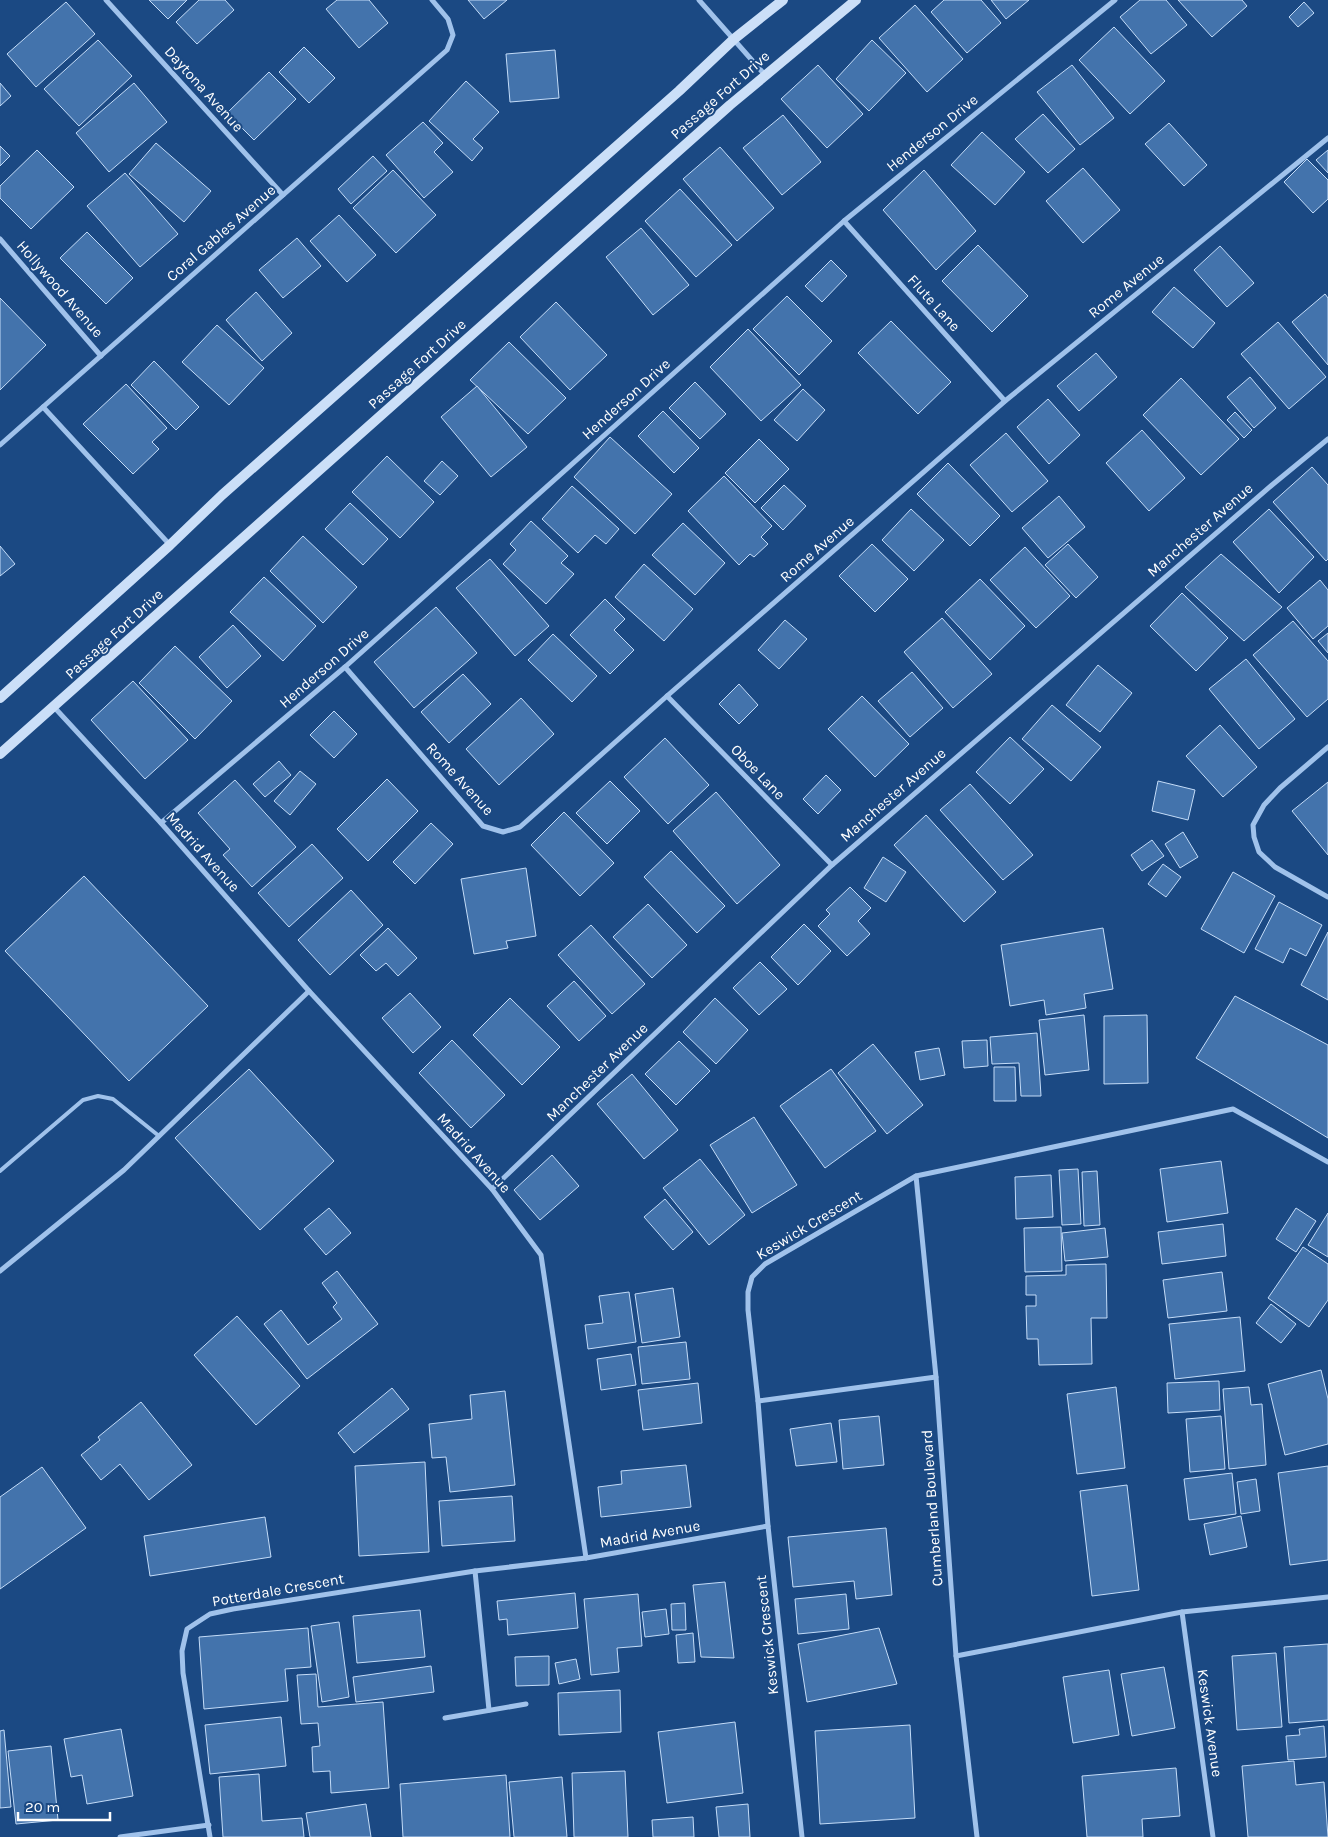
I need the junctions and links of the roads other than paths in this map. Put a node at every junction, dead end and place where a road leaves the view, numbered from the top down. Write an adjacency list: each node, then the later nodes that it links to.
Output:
1 (106, 0): 10 (street, Daytona Avenue)
2 (432, 0): 10 (street, Coral Gables Avenue)
3 (699, 0): 7 (street)
4 (783, 0): 7 (main road, Passage Fort Drive)
5 (856, 0): 8 (main road, Passage Fort Drive)
6 (1115, 0): 11 (street, Henderson Drive)
7 (734, 39): 8 (street); 18 (main road, Passage Fort Drive)
8 (765, 75): 22 (main road, Passage Fort Drive)
9 (1328, 138): 14 (street, Rome Avenue)
10 (283, 195): 13 (street, Coral Gables Avenue)
11 (844, 221): 14 (street, Flute Lane); 19 (street, Henderson Drive)
12 (0, 239): 13 (street, Hollywood Avenue)
13 (101, 356): 15 (street, Coral Gables Avenue)
14 (1006, 401): 20 (street, Rome Avenue)
15 (43, 407): 17 (street, Coral Gables Avenue); 18 (street)
16 (1328, 439): 26 (street, Manchester Avenue)
17 (0, 445)
18 (170, 545): 21 (main road, Passage Fort Drive)
19 (345, 667): 20 (street, Rome Avenue); 25 (street, Henderson Drive)
20 (667, 696): 26 (street, Oboe Lane)
21 (0, 698)
22 (54, 707): 24 (main road, Passage Fort Drive); 25 (street, Madrid Avenue)
23 (1328, 747): 27 (street)
24 (0, 754)
25 (161, 823): 28 (street, Madrid Avenue)
26 (832, 865): 33 (street, Manchester Avenue)
27 (1328, 897)
28 (309, 990): 29 (street); 33 (street, Madrid Avenue)
29 (159, 1136): 31 (lane); 34 (street)
30 (1328, 1162): 32 (street, Keswick Crescent)
31 (0, 1171)
32 (916, 1176): 35 (street, Cumberland Boulevard); 36 (street, Keswick Crescent)
33 (492, 1190): 38 (street, Madrid Avenue)
34 (0, 1271)
35 (936, 1377): 36 (street); 42 (street, Cumberland Boulevard)
36 (758, 1401): 37 (street, Keswick Crescent)
37 (768, 1526): 38 (street, Madrid Avenue); 49 (street, Keswick Crescent)
38 (586, 1558): 39 (street, Potterdale Crescent)
39 (475, 1571): 44 (street); 46 (street, Potterdale Crescent)
40 (1328, 1597): 41 (street)
41 (1182, 1612): 42 (street); 51 (street, Keswick Avenue)
42 (956, 1656): 50 (street, Cumberland Boulevard)
43 (526, 1704): 44 (street)
44 (489, 1710): 45 (street)
45 (444, 1718)
46 (209, 1825): 47 (street); 48 (street, Potterdale Crescent)
47 (120, 1837)
48 (210, 1837)
49 (802, 1837)
50 (977, 1837)
51 (1213, 1837)

